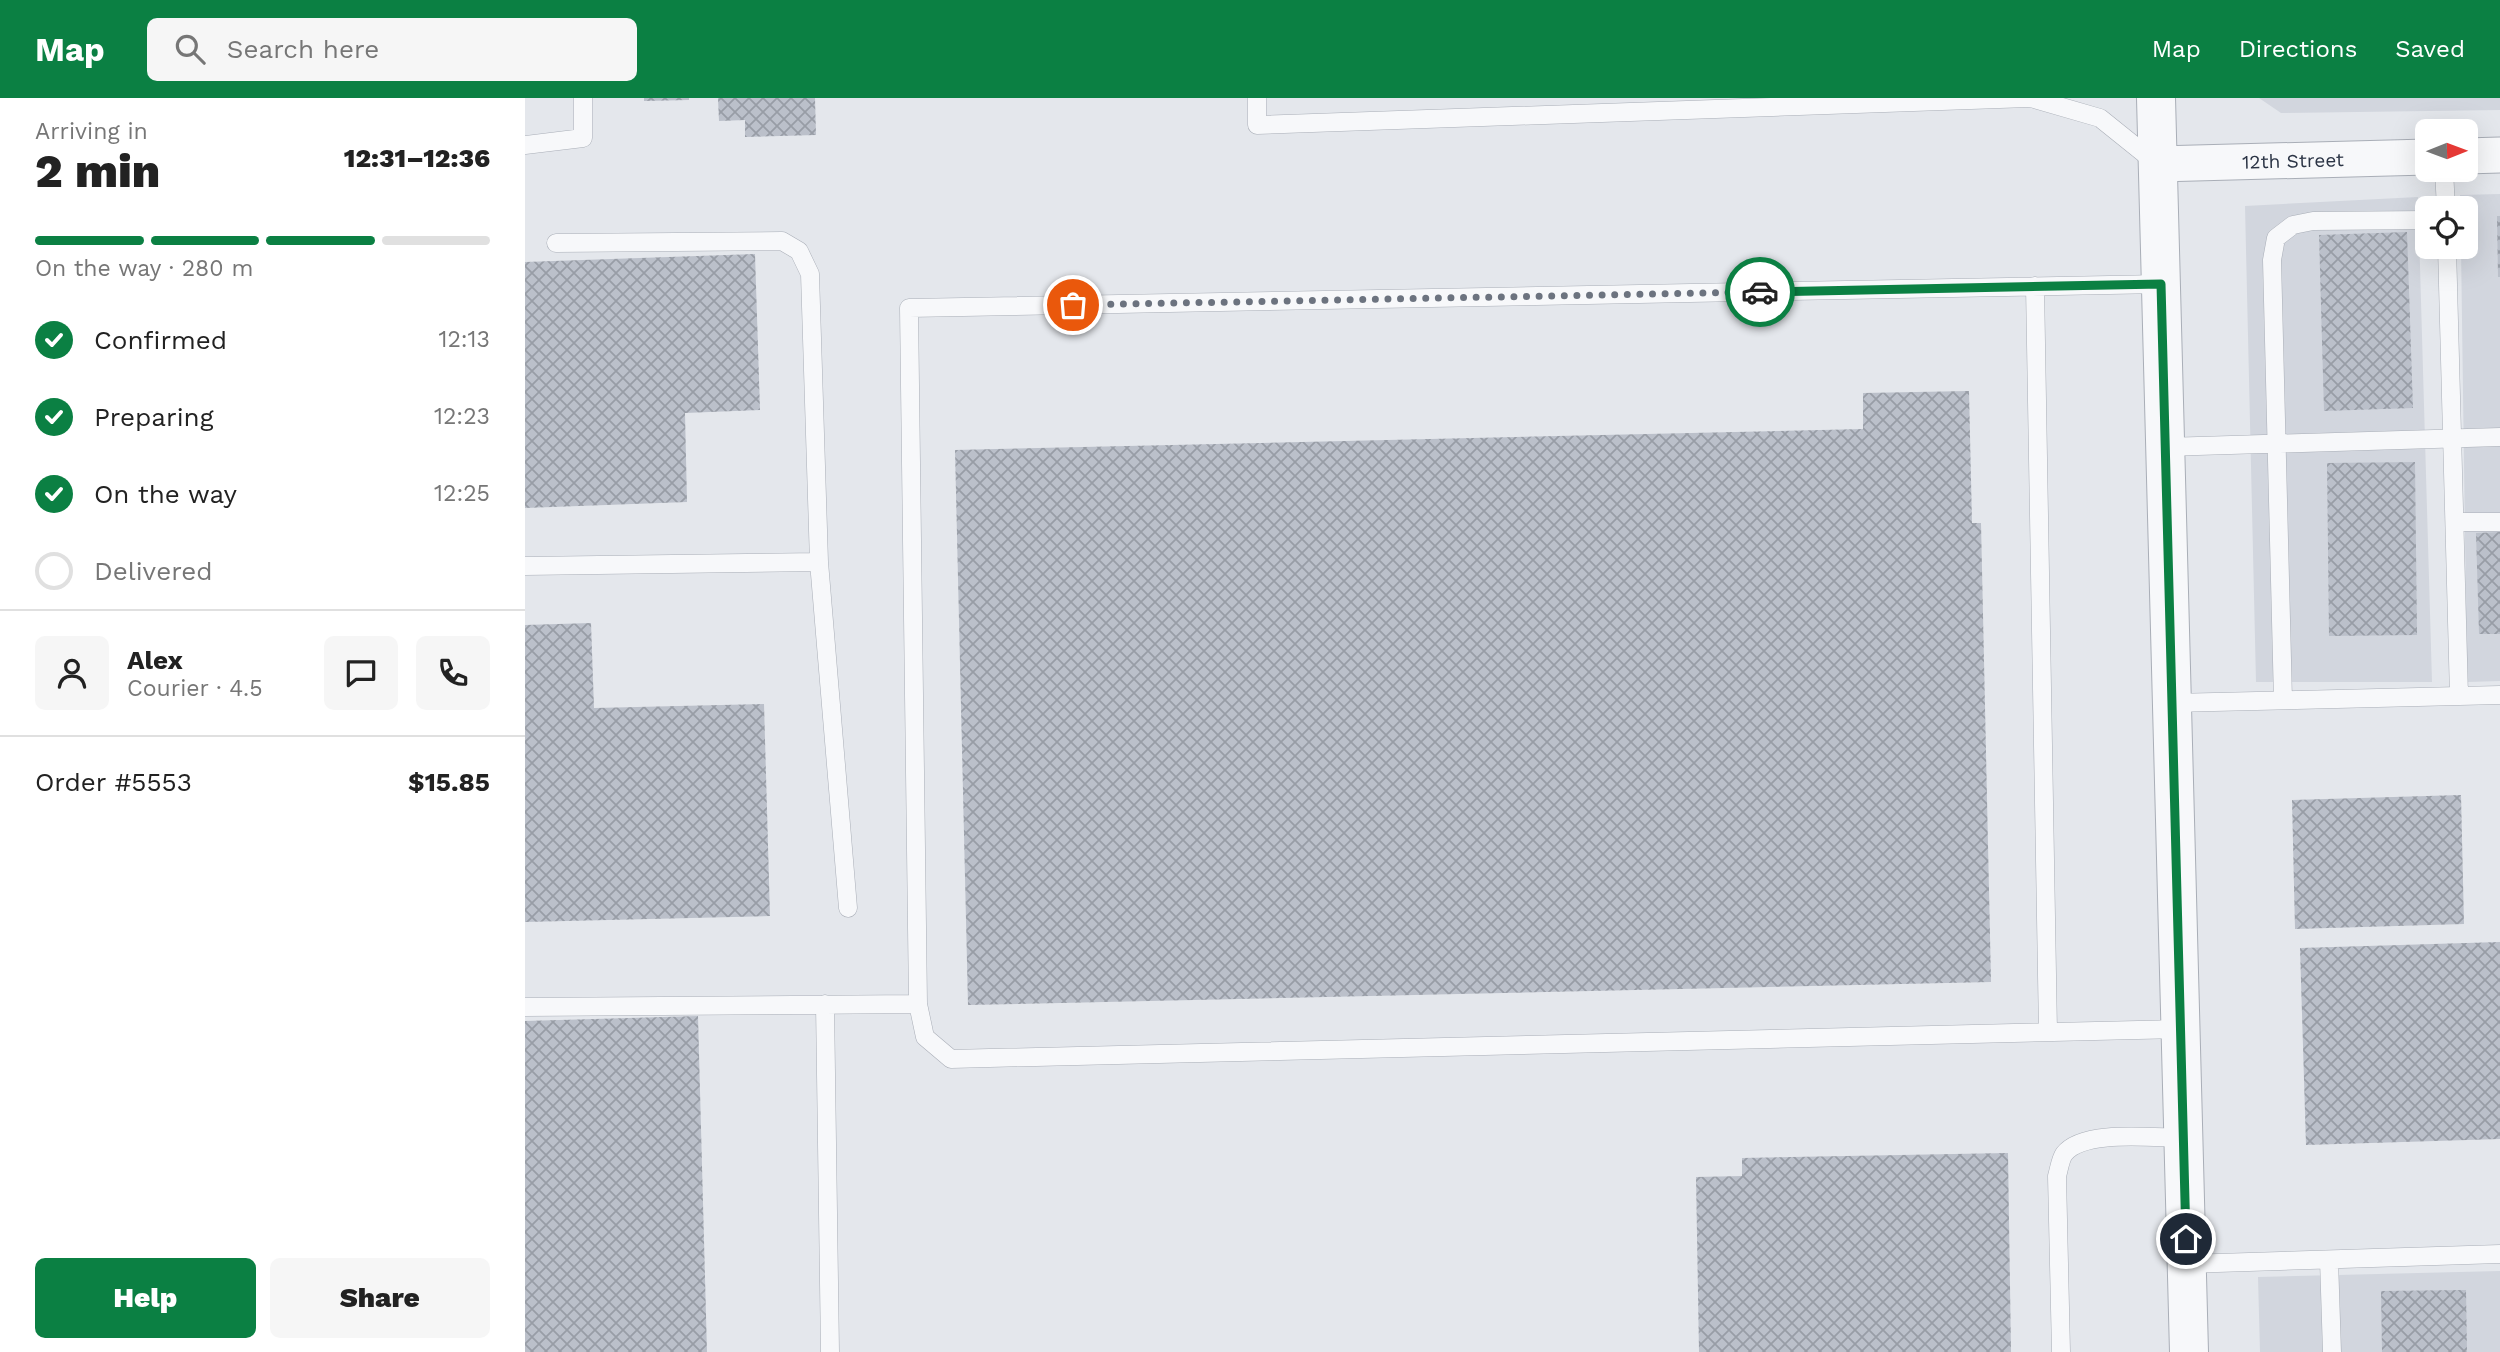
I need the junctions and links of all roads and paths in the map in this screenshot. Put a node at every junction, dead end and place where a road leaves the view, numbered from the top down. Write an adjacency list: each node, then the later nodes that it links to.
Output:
1 (583, 98): 5 (lane)
2 (1257, 98): 3 (lane)
3 (2029, 98): 9 (lane)
4 (2156, 98): 9 (street)
5 (525, 145)
6 (2500, 155): 7 (street)
7 (2478, 156)
8 (2415, 157): 9 (street, 12th Street)
9 (2158, 164): 13 (street)
10 (2415, 220): 17 (lane)
11 (556, 243): 21 (lane)
12 (2447, 259): 16 (lane)
13 (2161, 284): 14 (lane); 18 (street)
14 (2035, 286): 29 (lane); 32 (lane)
15 (2500, 437): 16 (lane)
16 (2453, 438): 17 (lane); 19 (lane)
17 (2276, 443): 18 (lane); 25 (lane)
18 (2165, 447): 26 (street)
19 (2455, 522): 20 (lane); 24 (lane)
20 (2500, 522)
21 (818, 562): 22 (lane); 27 (lane)
22 (525, 566)
23 (2500, 695): 24 (lane)
24 (2459, 696): 25 (lane)
25 (2283, 700): 26 (lane)
26 (2172, 703): 31 (street)
27 (848, 908)
28 (825, 1004): 29 (lane); 30 (lane); 37 (lane)
29 (918, 1004): 32 (lane)
30 (525, 1007)
31 (2180, 1029): 32 (lane); 33 (street)
32 (2048, 1032)
33 (2183, 1138): 36 (street); 38 (lane)
34 (2500, 1254): 35 (lane)
35 (2329, 1260): 36 (lane); 40 (lane)
36 (2186, 1264): 39 (street)
37 (830, 1352)
38 (2060, 1352)
39 (2189, 1352)
40 (2332, 1352)

